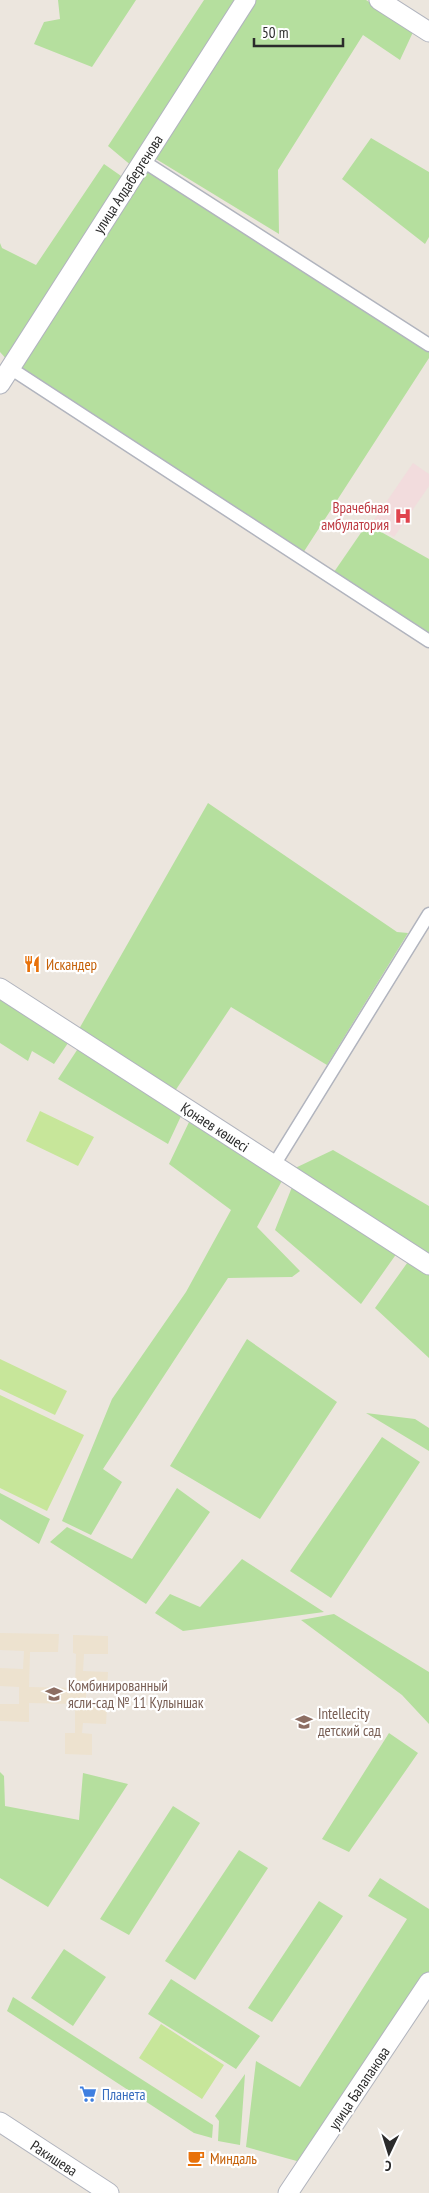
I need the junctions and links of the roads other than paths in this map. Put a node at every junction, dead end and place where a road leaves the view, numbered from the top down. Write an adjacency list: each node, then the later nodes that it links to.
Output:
1 (246, 0): 4 (street, улица Алдабергенова)
2 (379, 0): 3 (street)
3 (429, 32)
4 (143, 160): 5 (street); 6 (street, улица Алдабергенова)
5 (429, 345)
6 (5, 363): 7 (street, улица Алдабергенова); 8 (street)
7 (0, 384)
8 (429, 641)
9 (429, 914): 11 (street)
10 (0, 988): 11 (street, Қонаев көшесі)
11 (274, 1165): 12 (street, Қонаев көшесі)
12 (429, 1265)
13 (429, 1982): 16 (street, улица Балапанова)
14 (0, 2122): 15 (street, Ракишева)
15 (109, 2193)
16 (288, 2193)

